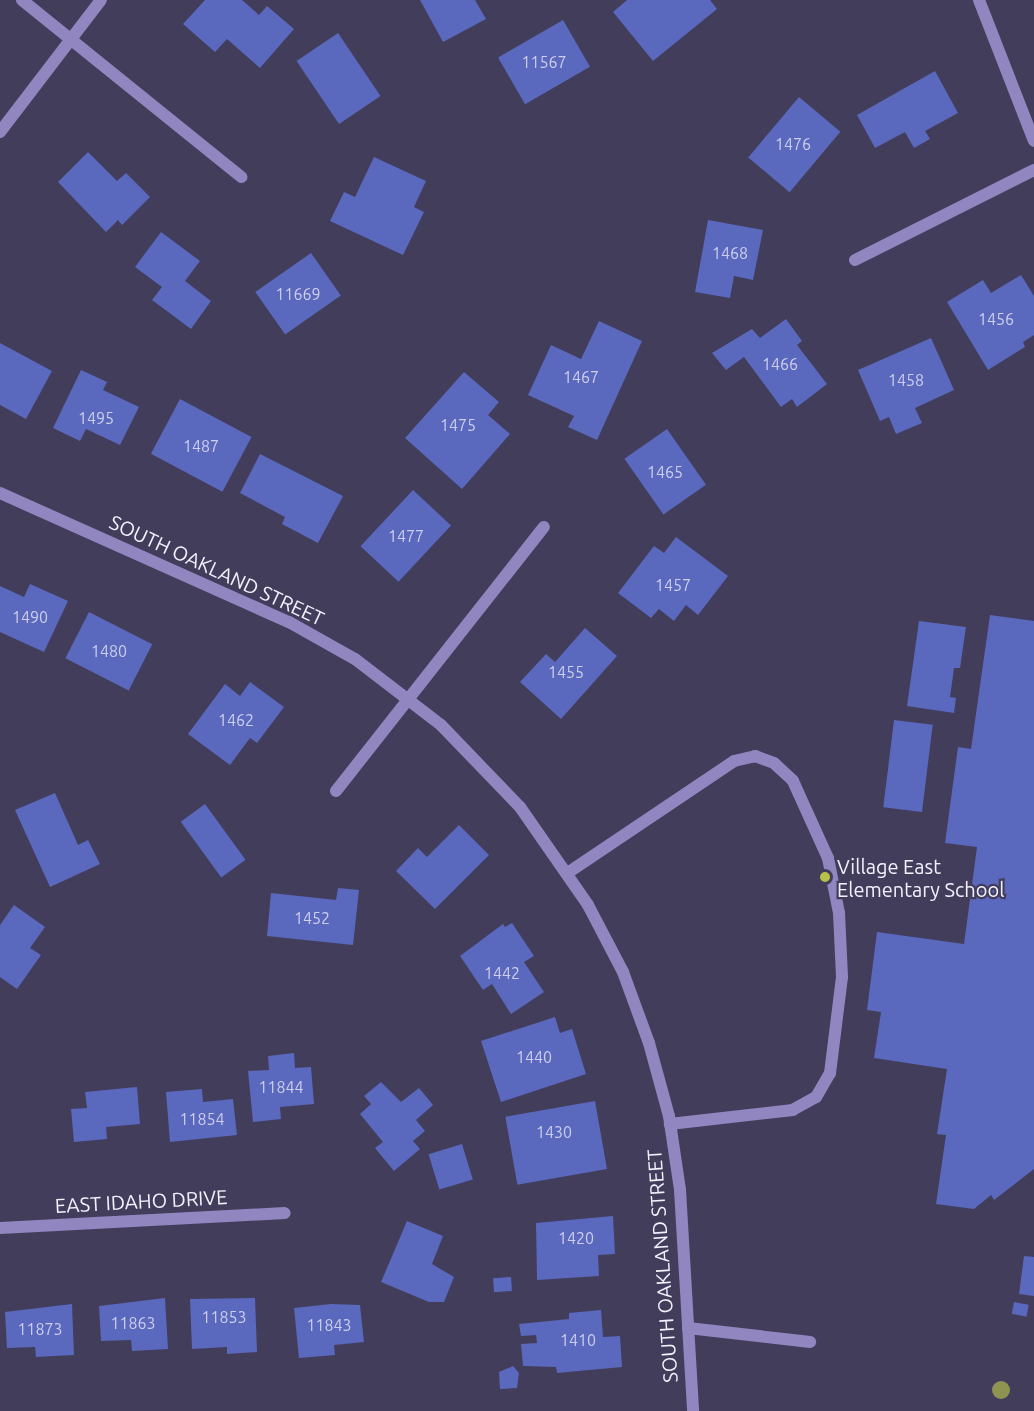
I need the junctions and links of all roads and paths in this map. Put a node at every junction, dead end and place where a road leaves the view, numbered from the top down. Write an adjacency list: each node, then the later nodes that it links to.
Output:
1 (22, 0): 4 (street)
2 (101, 0): 4 (street)
3 (979, 0): 6 (street)
4 (69, 38): 5 (street); 8 (street)
5 (0, 132)
6 (1034, 141)
7 (1034, 170): 9 (street)
8 (241, 177)
9 (855, 260)
10 (0, 493): 12 (street, SOUTH OAKLAND STREET)
11 (544, 527): 12 (street)
12 (409, 698): 13 (street); 14 (street, SOUTH OAKLAND STREET)
13 (336, 791)
14 (569, 872): 15 (street, SOUTH OAKLAND STREET); 15 (street)
15 (670, 1124): 18 (street, SOUTH OAKLAND STREET)
16 (285, 1212): 17 (street, EAST IDAHO DRIVE)
17 (0, 1228)
18 (688, 1328): 19 (street); 20 (street, SOUTH OAKLAND STREET)
19 (810, 1342)
20 (693, 1411)

